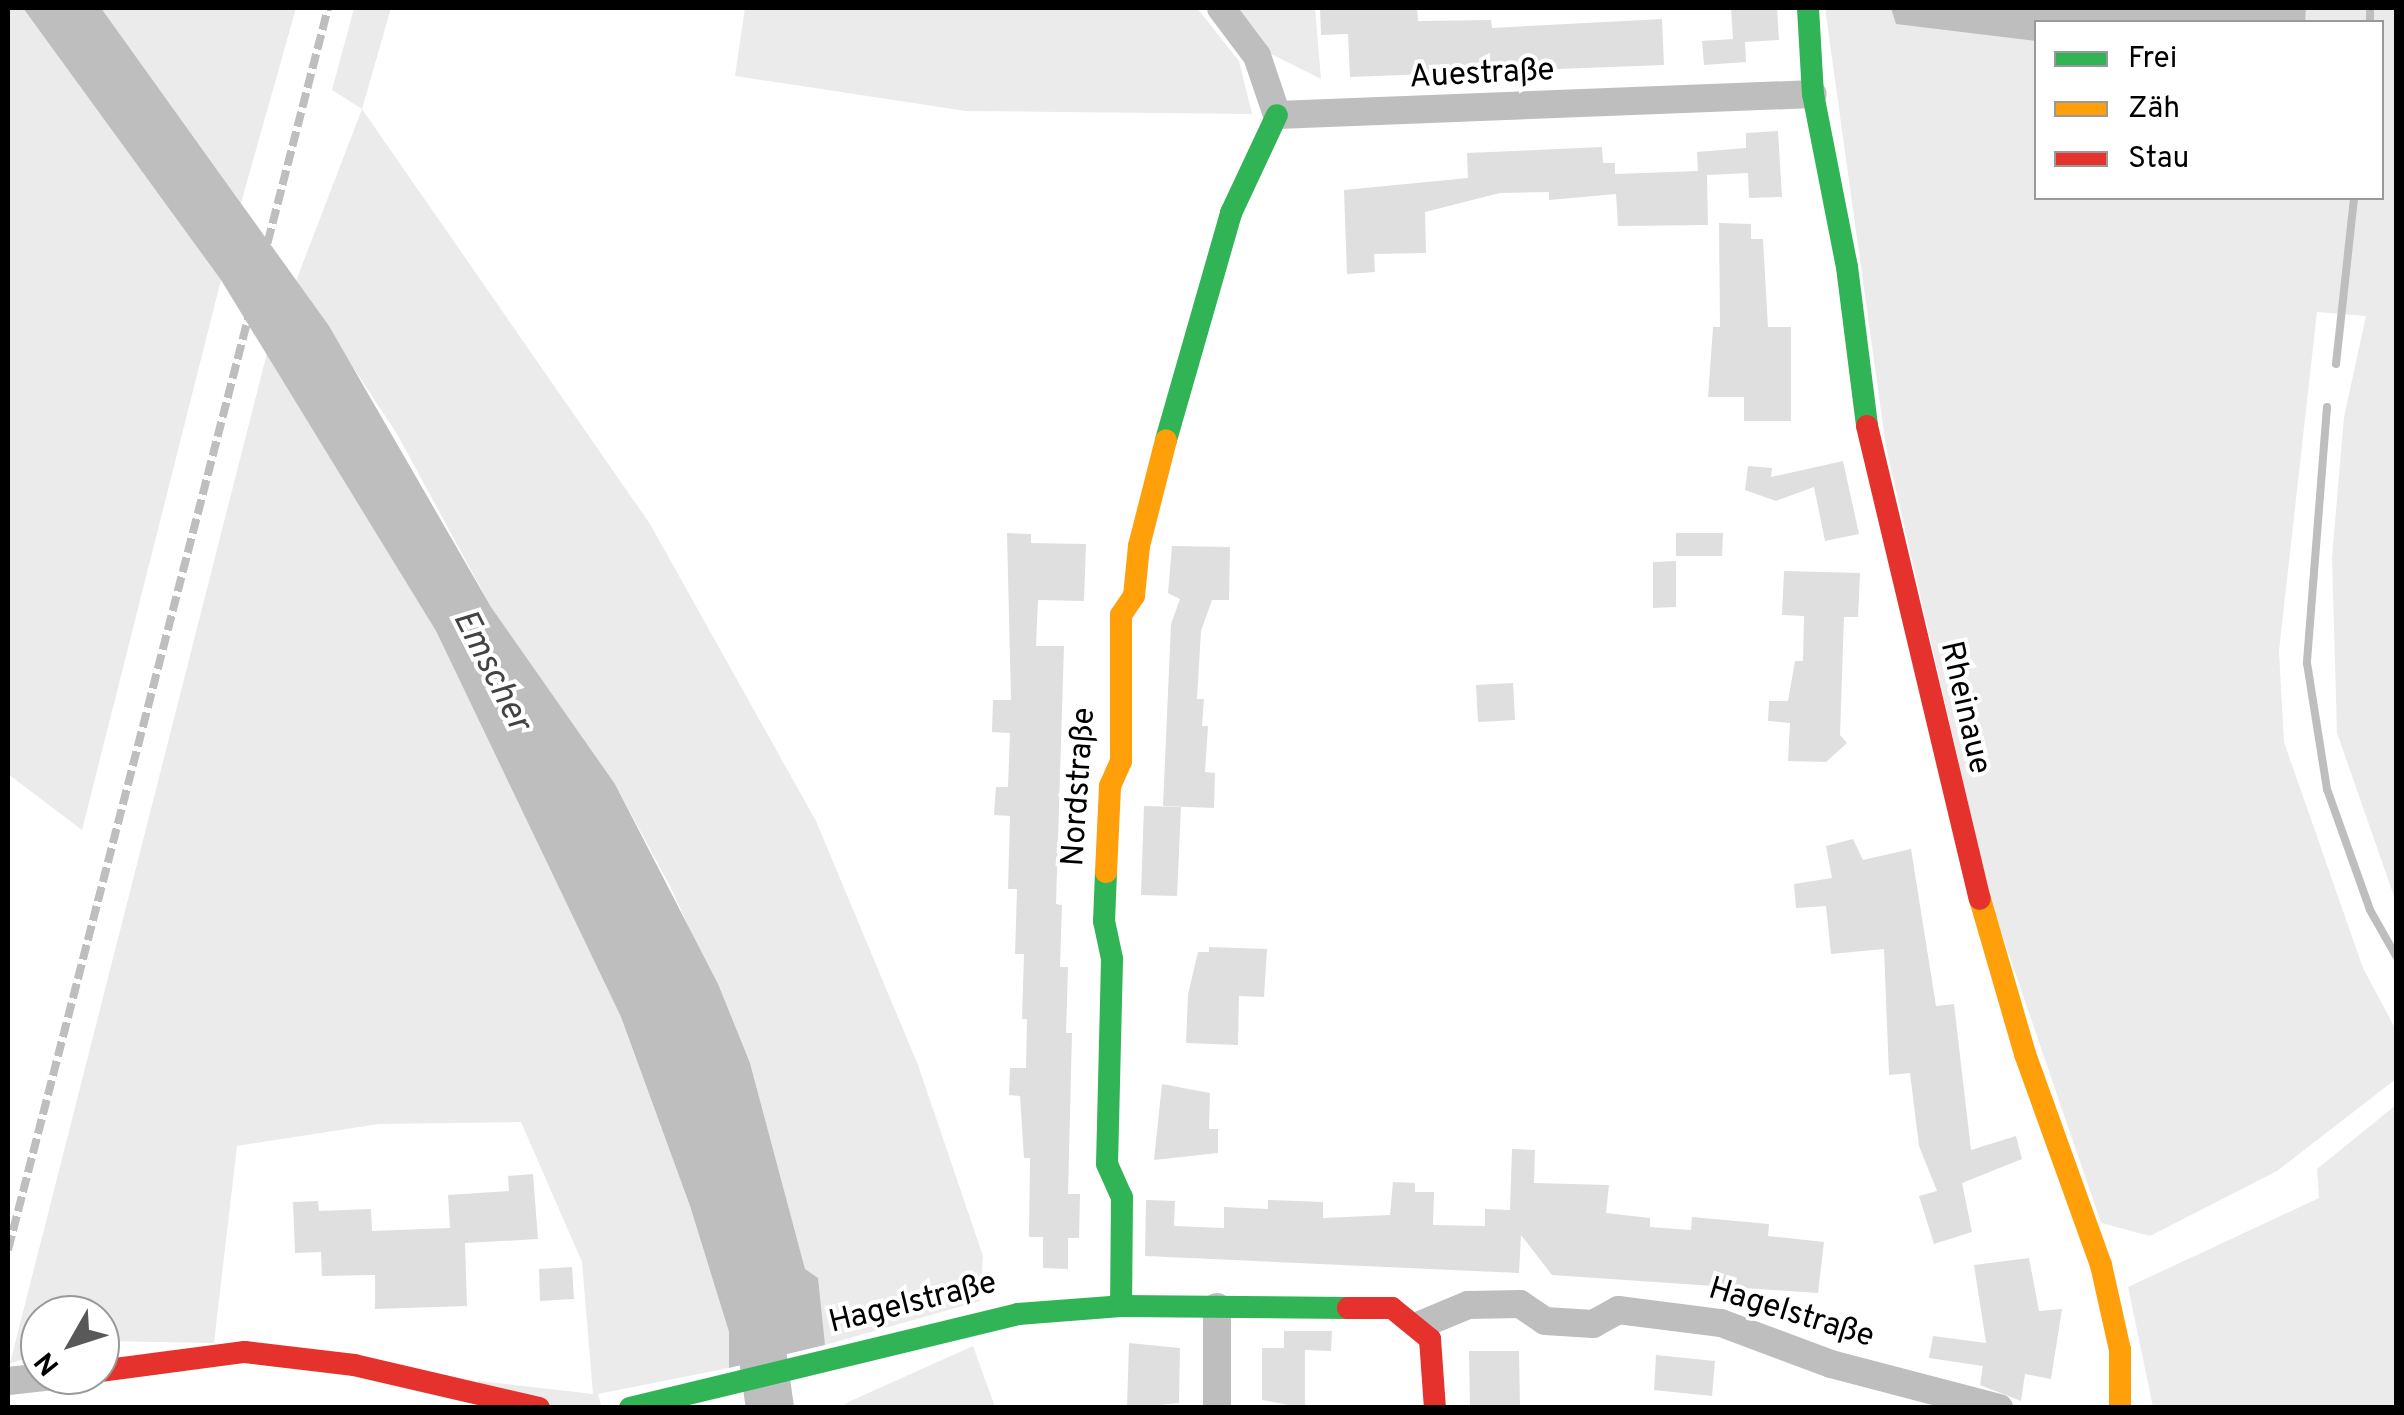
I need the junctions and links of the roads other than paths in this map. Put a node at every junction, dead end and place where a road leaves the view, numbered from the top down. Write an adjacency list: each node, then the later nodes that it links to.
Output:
1 (1221, 8): 4 (street)
2 (1808, 8): 3 (street, Rheinaue)
3 (1814, 94): 4 (street, Auestraße); 14 (street, Rheinaue)
4 (1277, 115): 5 (street, Nordstraße)
5 (1121, 1306): 6 (street, Hagelstraße); 10 (street, Hagelstraße)
6 (1217, 1307): 7 (street, Hagelstraße); 11 (street)
7 (1420, 1325): 12 (street); 13 (street, Hagelstraße)
8 (120, 1368): 9 (street)
9 (539, 1408)
10 (630, 1408)
11 (1217, 1408)
12 (1435, 1408)
13 (1999, 1408)
14 (2120, 1408)

